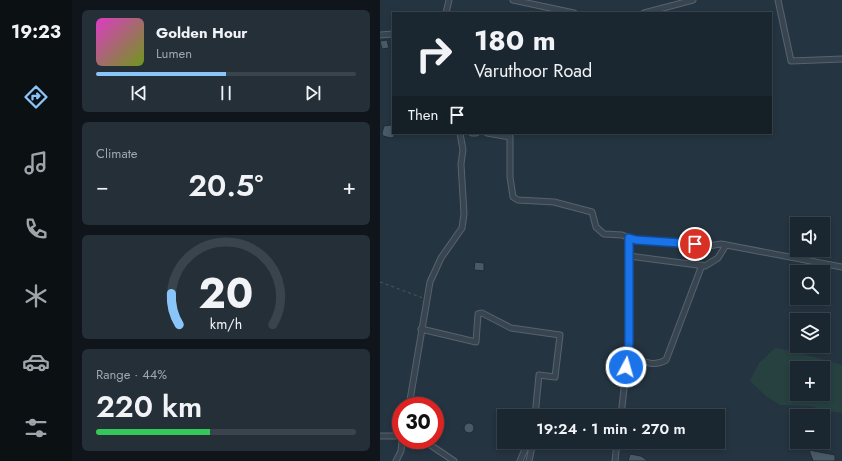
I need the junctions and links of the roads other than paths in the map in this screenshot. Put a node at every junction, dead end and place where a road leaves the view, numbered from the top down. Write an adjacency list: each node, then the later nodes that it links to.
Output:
1 (449, 0): 5 (street)
2 (513, 0): 6 (street)
3 (692, 0): 7 (street)
4 (778, 0): 10 (street)
5 (446, 12)
6 (569, 12)
7 (648, 12)
8 (392, 34): 9 (street)
9 (380, 35)
10 (842, 59)
11 (460, 134): 18 (street)
12 (493, 134): 13 (street)
13 (629, 238): 14 (street); 15 (street)
14 (726, 246): 16 (street); 17 (street)
15 (629, 256): 16 (street); 19 (street)
16 (702, 265): 19 (street)
17 (842, 267)
18 (421, 329): 20 (street); 21 (street)
19 (627, 356): 22 (street)
20 (410, 397)
21 (536, 409)
22 (621, 409)
23 (380, 436): 24 (street)
24 (392, 436)
25 (401, 449): 30 (street)
26 (436, 449): 31 (street)
27 (525, 449): 32 (street)
28 (532, 449): 33 (street)
29 (616, 449): 34 (street)
30 (396, 461)
31 (454, 461)
32 (520, 461)
33 (529, 461)
34 (615, 461)

